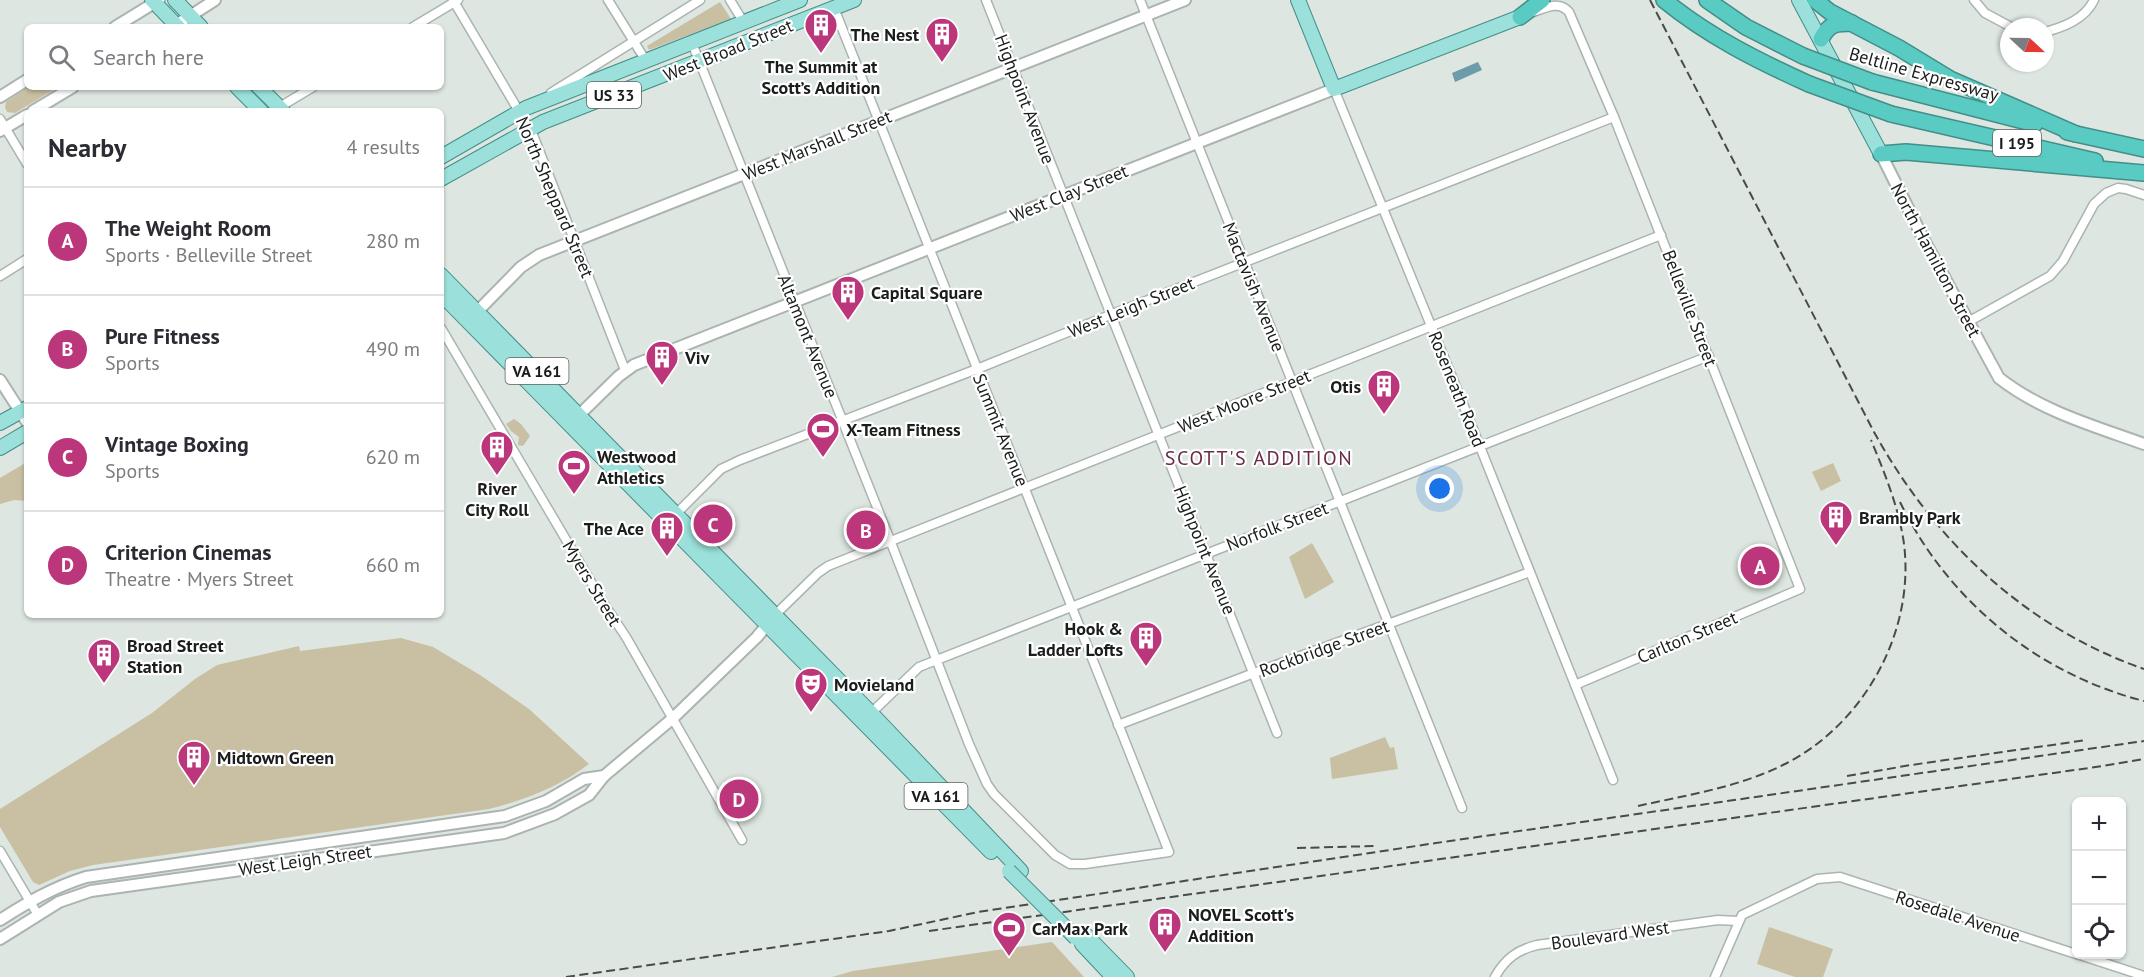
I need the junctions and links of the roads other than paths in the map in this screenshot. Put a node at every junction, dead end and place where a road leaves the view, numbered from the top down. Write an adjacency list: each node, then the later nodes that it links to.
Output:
1 (175, 0): 23 (main road)
2 (215, 0): 23 (street)
3 (608, 0): 36 (street)
4 (700, 0): 36 (street)
5 (730, 0): 26 (street)
6 (800, 0): 26 (main road, West Broad Street / US 33)
7 (854, 0): 21 (main road, West Broad Street / US 33)
8 (986, 0): 40 (street, Highpoint Avenue)
9 (1140, 0): 22 (street, Mactavish Avenue)
10 (1185, 0): 22 (street, West Marshall Street)
11 (1298, 0): 42 (main road, Roseneath Road)
12 (1542, 0): 24 (highway)
13 (1664, 0): 64 (highway, I 195, bridge)
14 (1707, 0): 58 (highway, Beltline Expressway / I 195, bridge)
15 (1799, 0): 35 (main road, North Hamilton Street)
16 (1815, 0): 27 (highway)
17 (1974, 0): 25 (street)
18 (2094, 0): 34 (street)
19 (155, 1): 28 (street); 29 (main road)
20 (455, 1): 32 (street); 52 (street, North Sheppard Street)
21 (834, 8): 39 (main road, West Broad Street / US 33); 55 (street, Summit Avenue)
22 (1146, 15): 40 (street, West Marshall Street); 59 (street, Mactavish Avenue)
23 (190, 16): 30 (street); 31 (main road)
24 (1520, 17): 33 (street, West Clay Street); 42 (main road, West Clay Street)
25 (2000, 21)
26 (744, 22): 37 (main road, West Broad Street / US 33)
27 (1851, 23): 35 (highway); 58 (highway)
28 (120, 24)
29 (174, 24)
30 (179, 24)
31 (198, 24)
32 (418, 24)
33 (1576, 29): 54 (street, Belleville Street)
34 (2054, 30)
35 (1821, 39): 61 (main road, North Hamilton Street)
36 (634, 41): 38 (street); 52 (street)
37 (692, 43): 38 (main road, West Broad Street / US 33); 39 (street, Altamont Avenue)
38 (645, 61): 52 (main road, West Broad Street / US 33)
39 (699, 61): 57 (main road, West Broad Street / US 33); 65 (street, Altamont Avenue)
40 (1012, 68): 55 (street, West Marshall Street); 68 (street, Highpoint Avenue)
41 (24, 82): 47 (street)
42 (1334, 89): 59 (street, West Clay Street); 69 (street, Roseneath Road)
43 (68, 90): 48 (street)
44 (240, 90): 49 (main road)
45 (261, 90): 50 (main road)
46 (308, 90): 51 (street)
47 (0, 97)
48 (38, 108)
49 (258, 108)
50 (276, 108)
51 (281, 108)
52 (526, 108): 57 (street, North Sheppard Street); 62 (main road, West Broad Street / US 33)
53 (24, 116): 56 (street)
54 (1614, 117): 69 (street, West Leigh Street); 70 (street, Belleville Street)
55 (879, 121): 65 (street, West Marshall Street); 72 (street, Summit Avenue)
56 (2, 126): 63 (street)
57 (530, 129): 66 (main road, West Broad Street / US 33); 71 (street, North Sheppard Street)
58 (2076, 134): 60 (highway, Beltline Expressway / I 195)
59 (1197, 143): 68 (street, West Clay Street); 74 (street, Mactavish Avenue)
60 (2144, 149)
61 (1881, 154): 64 (highway); 80 (street, North Hamilton Street)
62 (444, 155)
63 (24, 159)
64 (2144, 173)
65 (744, 174): 71 (street, West Marshall Street); 77 (street, Altamont Avenue)
66 (444, 177)
67 (2144, 195): 80 (street)
68 (1063, 196): 72 (street, West Clay Street); 78 (street, Highpoint Avenue)
69 (1382, 208): 74 (street, West Leigh Street); 81 (street, Roseneath Road)
70 (1661, 235): 81 (street, West Moore Street); 83 (street, Belleville Street)
71 (574, 241): 79 (street, West Marshall Street); 85 (street, North Sheppard Street)
72 (930, 248): 77 (street, West Clay Street); 84 (street, Summit Avenue)
73 (24, 261): 75 (street)
74 (1244, 262): 78 (street, West Leigh Street); 87 (street, Mactavish Avenue)
75 (0, 276)
76 (445, 295): 79 (main road, VA 161)
77 (794, 301): 85 (street, West Clay Street); 91 (street, Altamont Avenue)
78 (1110, 315): 84 (street, West Leigh Street); 95 (street, Highpoint Avenue)
79 (473, 316): 90 (main road, VA 161); 93 (main road, VA 161)
80 (1968, 322): 96 (street, North Hamilton Street)
81 (1431, 326): 87 (street, West Moore Street); 97 (street, Roseneath Road)
82 (444, 333): 113 (street, Myers Street)
83 (1709, 356): 97 (street, Norfolk Street); 105 (street, Belleville Street)
84 (977, 369): 91 (street, West Leigh Street); 99 (street, Summit Avenue)
85 (625, 370): 90 (street, West Clay Street)
86 (0, 380): 88 (street)
87 (1293, 382): 95 (street, West Moore Street); 100 (street, Mactavish Avenue)
88 (24, 413)
89 (24, 414): 92 (main road)
90 (580, 414): 93 (street, West Clay Street); 101 (main road, VA 161)
91 (843, 421): 101 (street, West Leigh Street); 102 (street, Altamont Avenue)
92 (0, 423)
93 (569, 425): 101 (main road, VA 161)
94 (24, 434): 98 (main road)
95 (1159, 435): 99 (street, West Moore Street); 103 (street, Highpoint Avenue)
96 (2144, 444)
97 (1480, 445): 100 (street, Norfolk Street); 104 (street, Roseneath Road)
98 (0, 448)
99 (1024, 487): 102 (street, West Moore Street); 106 (street, Summit Avenue)
100 (1341, 501): 103 (street, Norfolk Street); 108 (street, Mactavish Avenue)
101 (672, 519): 107 (main road, VA 161)
102 (890, 540): 107 (street, West Moore Street); 109 (street, Altamont Avenue)
103 (1206, 553): 106 (street, Norfolk Street); 110 (street, Highpoint Avenue)
104 (1530, 572): 108 (street, Rockbridge Street); 111 (street, Roseneath Road)
105 (1800, 589): 111 (street, Carlton Street)
106 (1072, 607): 109 (street, Norfolk Street); 114 (street, Summit Avenue)
107 (771, 620): 112 (main road, VA 161); 113 (street, West Leigh Street)
108 (1389, 625): 110 (street, Rockbridge Street); 118 (street, Mactavish Avenue)
109 (936, 660): 112 (street, Norfolk Street); 121 (street, Altamont Avenue)
110 (1254, 673): 114 (street, Rockbridge Street); 115 (street, Highpoint Avenue)
111 (1575, 685): 117 (street, Roseneath Road)
112 (867, 717): 126 (main road, VA 161)
113 (672, 719): 116 (street, West Leigh Street); 119 (street, Myers Street)
114 (1118, 725): 121 (street, Summit Avenue)
115 (1277, 733)
116 (604, 776): 122 (street, West Leigh Street); 123 (street, West Leigh Street)
117 (1613, 780)
118 (1462, 808)
119 (742, 840)
120 (0, 851): 122 (street)
121 (1169, 852)
122 (30, 901): 123 (street); 124 (street, West Leigh Street)
123 (38, 915): 127 (street, West Leigh Street)
124 (0, 920)
125 (1738, 921): 128 (street, Rosedale Avenue); 133 (street, Boulevard West); 134 (street)
126 (1080, 936): 131 (main road, VA 161); 132 (main road, VA 161)
127 (0, 939)
128 (2072, 952)
129 (2092, 959): 130 (street, Rosedale Avenue)
130 (2144, 976)
131 (1113, 977)
132 (1127, 977)
133 (1495, 977)
134 (1714, 977)

